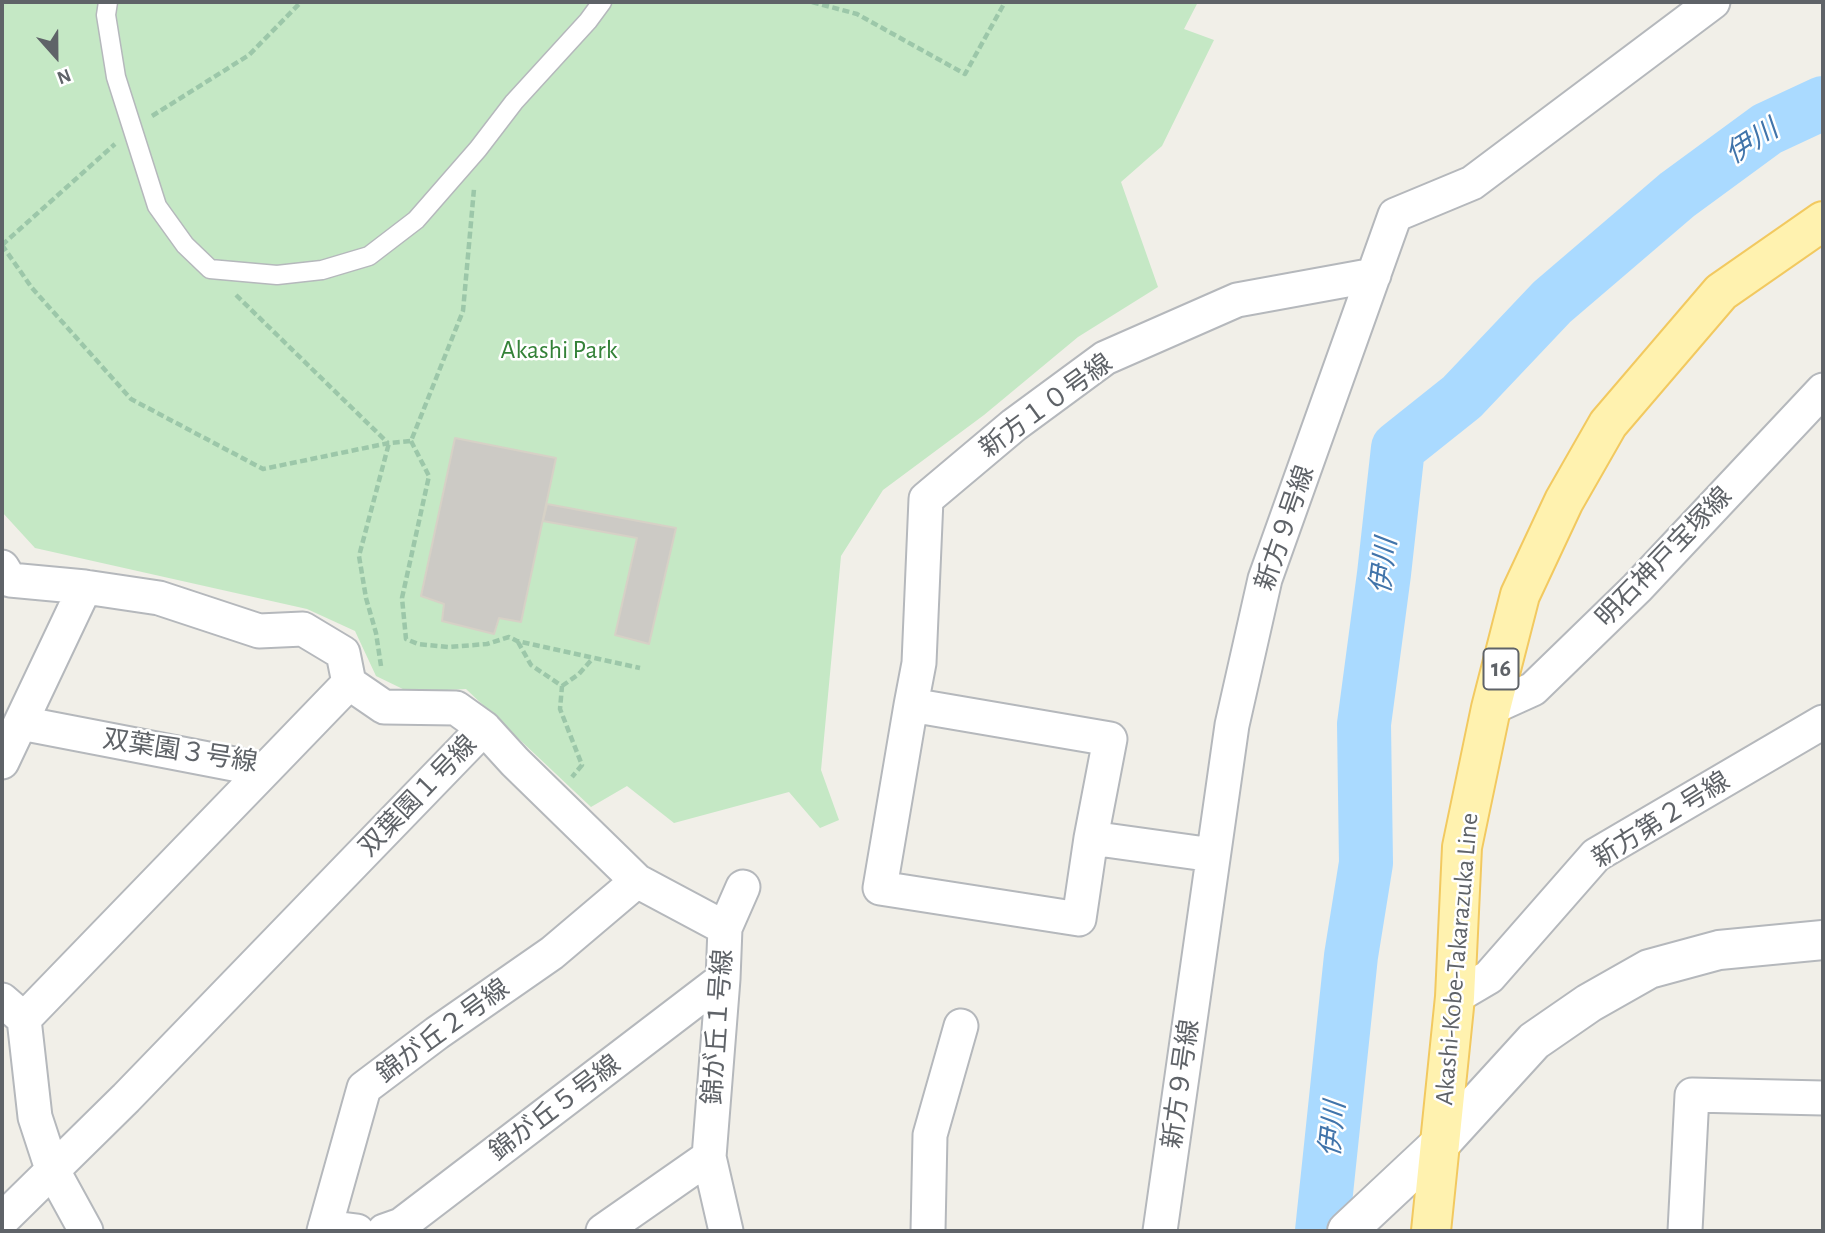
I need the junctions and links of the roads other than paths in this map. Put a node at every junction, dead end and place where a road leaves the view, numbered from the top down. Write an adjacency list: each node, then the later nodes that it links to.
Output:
1 (107, 2): 2 (lane)
2 (602, 2)
3 (1713, 2): 5 (street, 新方９号線)
4 (1823, 221): 11 (main road, Akashi-Kobe-Takarazuka Line / 16)
5 (1374, 275): 10 (street, 新方１０号線); 18 (street, 新方９号線)
6 (1823, 391): 11 (street, 明石神戸宝塚線)
7 (2, 567): 8 (street)
8 (85, 587): 9 (street); 13 (street)
9 (349, 683): 14 (street, 双葉園１号線); 16 (street, 双葉園３号線)
10 (911, 705): 17 (street); 17 (street, 新方１０号線)
11 (1491, 708): 24 (main road, Akashi-Kobe-Takarazuka Line / 16)
12 (1823, 722): 24 (street, 新方第２号線)
13 (20, 723): 15 (street); 16 (street, 双葉園３号線)
14 (484, 728): 19 (street, 錦が丘１号線); 30 (street, 双葉園１号線)
15 (2, 762)
16 (265, 769): 25 (street)
17 (1091, 838): 18 (street)
18 (1213, 855): 38 (street, 新方９号線)
19 (638, 881): 21 (street, 錦が丘１号線); 32 (street, 錦が丘２号線)
20 (743, 887): 21 (street)
21 (725, 928): 23 (street, 錦が丘１号線)
22 (1823, 940): 28 (street)
23 (723, 979): 29 (street, 錦が丘１号線); 34 (street, 錦が丘５号線)
24 (1455, 997): 28 (main road, Akashi-Kobe-Takarazuka Line / 16)
25 (13, 1010): 30 (street)
26 (961, 1026): 37 (street)
27 (1823, 1098): 41 (street)
28 (1440, 1144): 39 (street); 40 (main road, Akashi-Kobe-Takarazuka Line / 16)
29 (709, 1157): 35 (street); 36 (street, 錦が丘１号線)
30 (52, 1169): 31 (street, 双葉園１号線); 33 (street)
31 (2, 1220)
32 (335, 1230)
33 (86, 1231)
34 (384, 1231)
35 (603, 1231)
36 (726, 1231)
37 (928, 1231)
38 (1160, 1231)
39 (1347, 1231)
40 (1431, 1231)
41 (1685, 1231)

